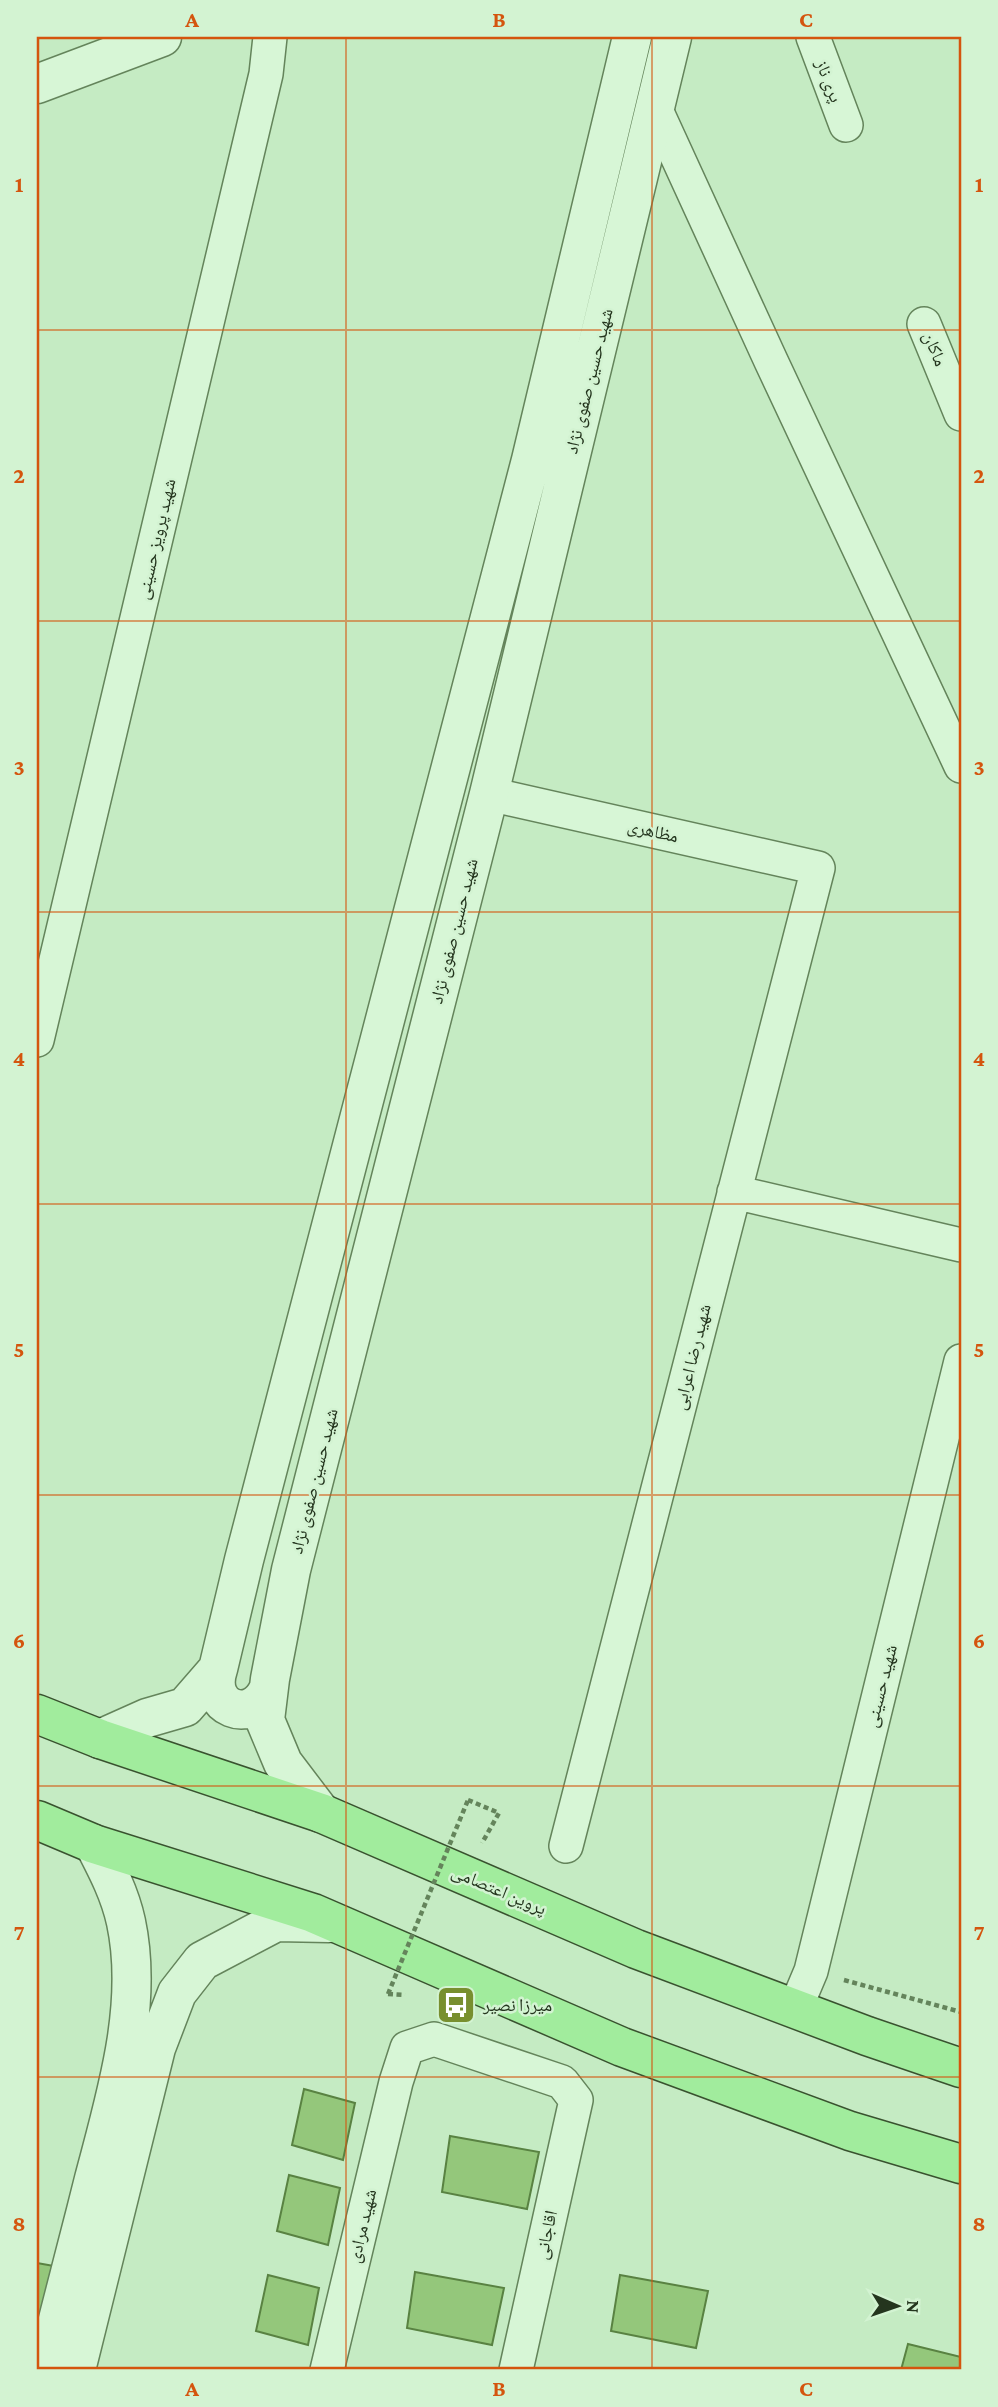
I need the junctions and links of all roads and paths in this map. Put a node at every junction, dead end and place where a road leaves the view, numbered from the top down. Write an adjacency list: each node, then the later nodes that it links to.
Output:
1 (162, 37): 6 (street)
2 (270, 37): 14 (street, شهید پرویز حسینی)
3 (632, 37): 18 (street)
4 (668, 37): 7 (street, شهید حسین صفوی نژاد)
5 (813, 37): 8 (street, پری ناز)
6 (37, 84)
7 (656, 108): 11 (street); 12 (street, شهید حسین صفوی نژاد)
8 (846, 125)
9 (924, 324): 10 (street, ماکان)
10 (961, 414)
11 (961, 766)
12 (489, 794): 13 (street, مظاهری); 19 (street, شهید حسین صفوی نژاد)
13 (818, 868): 15 (street, شهید رضا اعرابی)
14 (37, 1040)
15 (734, 1192): 16 (street); 26 (street, شهید رضا اعرابی)
16 (961, 1245)
17 (961, 1361): 28 (street, شهید حسینی)
18 (218, 1669): 19 (street); 21 (street)
19 (268, 1690): 22 (street, شهید حسین صفوی نژاد)
20 (37, 1714): 21 (main road, پروین اعتصامی)
21 (100, 1739): 22 (main road, پروین اعتصامی)
22 (321, 1813): 30 (main road, پروین اعتصامی)
23 (499, 1813): 29 (path, bridge)
24 (37, 1820): 25 (main road)
25 (94, 1844): 27 (main road); 32 (street)
26 (566, 1846)
27 (337, 1924): 32 (street); 35 (main road)
28 (811, 1971): 30 (street, شهید حسینی); 31 (path)
29 (388, 1994)
30 (795, 2009): 33 (main road, پروین اعتصامی)
31 (961, 2012)
32 (141, 2044): 36 (street); 37 (street)
33 (961, 2068)
34 (576, 2100): 38 (street, شهید مرادی); 39 (street, اقاجانی)
35 (961, 2164)
36 (45, 2370)
37 (76, 2370)
38 (327, 2370)
39 (516, 2370)

